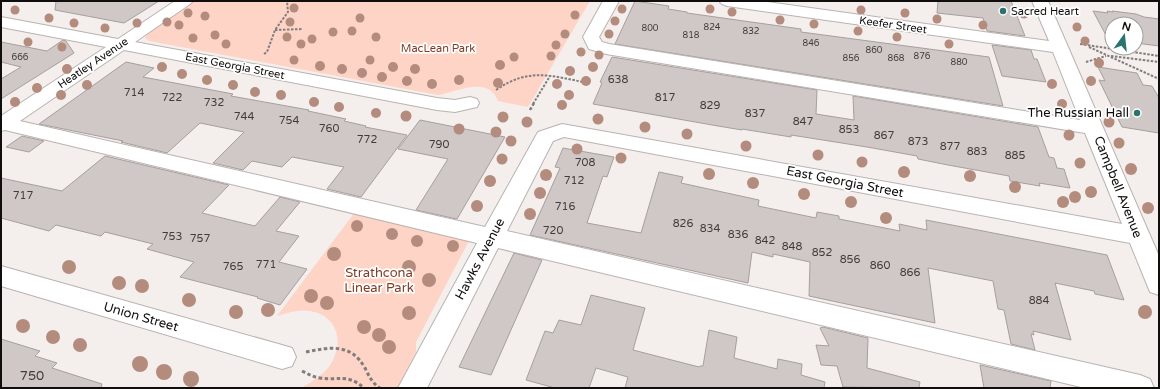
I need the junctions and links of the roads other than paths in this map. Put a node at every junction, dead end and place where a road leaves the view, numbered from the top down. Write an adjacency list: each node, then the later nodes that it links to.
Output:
1 (185, 1): 6 (street, Heatley Avenue)
2 (611, 1): 10 (street)
3 (727, 1): 7 (street, Keefer Street)
4 (1040, 1): 7 (street, Campbell Avenue)
5 (1, 22): 6 (street, East Georgia Street)
6 (120, 44): 8 (street, East Georgia Street); 9 (street, Heatley Avenue)
7 (1068, 46): 10 (street, Campbell Avenue)
8 (470, 103)
9 (2, 124): 13 (street)
10 (1094, 128): 12 (street, Campbell Avenue)
11 (553, 133): 12 (street, East Georgia Street); 13 (street, Hawks Avenue)
12 (1138, 236): 15 (street, Campbell Avenue)
13 (493, 237): 17 (street, Hawks Avenue); 18 (street)
14 (1, 276): 16 (street, Union Street)
15 (1159, 285)
16 (282, 357)
17 (412, 388)
18 (1140, 388)

